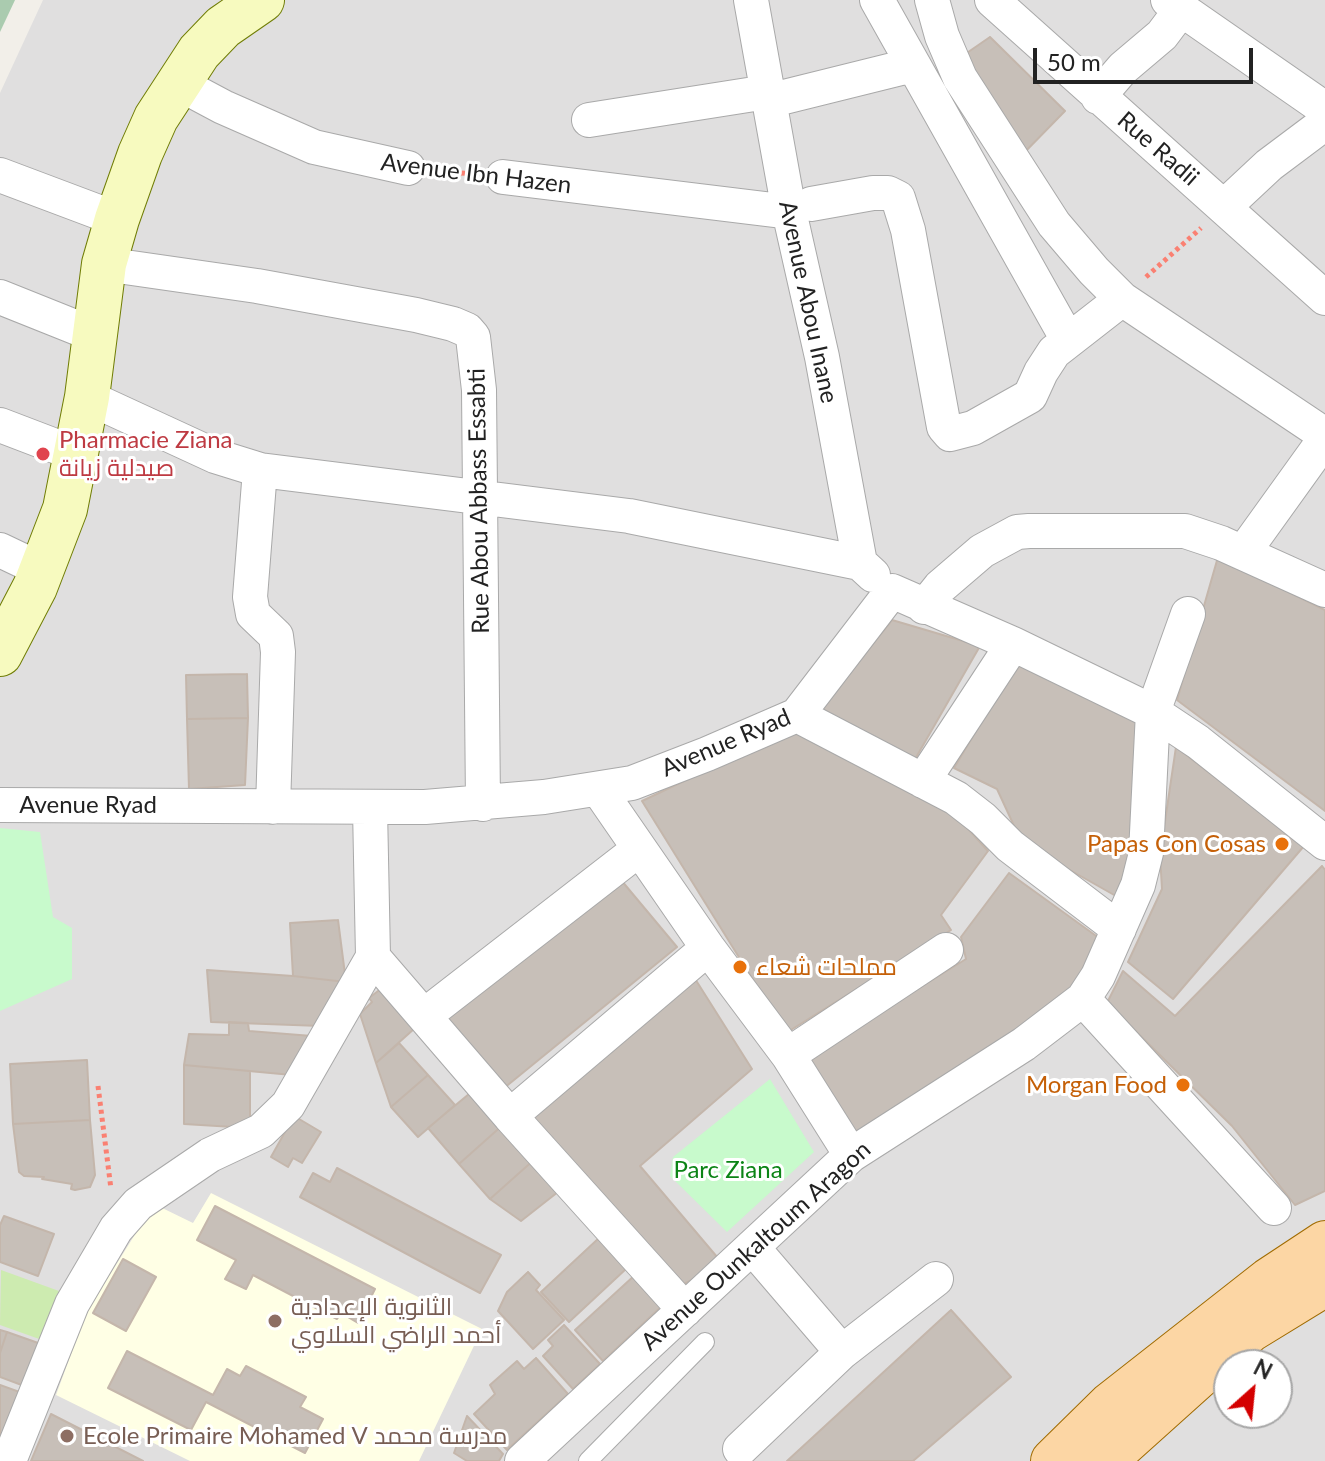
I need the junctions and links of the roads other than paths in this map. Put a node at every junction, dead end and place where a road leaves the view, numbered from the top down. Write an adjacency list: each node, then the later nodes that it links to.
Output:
1 (262, 0): 8 (street)
2 (877, 0): 7 (street)
3 (932, 0): 23 (street)
4 (992, 0): 10 (street, Rue Radii)
5 (758, 2): 9 (street, Avenue Abou Inane)
6 (1174, 5): 10 (street); 11 (street)
7 (913, 65): 9 (street); 25 (street)
8 (178, 83): 14 (street, Avenue Ibn Hazen); 19 (street)
9 (768, 97): 12 (street); 18 (street, Avenue Abou Inane)
10 (1098, 97): 17 (street, Rue Radii)
11 (1325, 109)
12 (589, 120)
13 (1325, 123): 17 (street)
14 (408, 168)
15 (0, 175): 19 (street)
16 (503, 177): 18 (street, Avenue Ibn Hazen)
17 (1224, 207): 22 (street, Rue Radii)
18 (800, 208): 25 (street, Avenue Ibn Hazen); 34 (street, Avenue Abou Inane)
19 (117, 219): 20 (street)
20 (104, 264): 24 (street); 31 (street, Rue Abou Abbass Essabti)
21 (0, 297): 24 (street)
22 (1325, 298)
23 (1122, 299): 25 (street); 28 (street)
24 (95, 335): 26 (street)
25 (1068, 340)
26 (87, 397): 29 (street); 30 (street)
27 (0, 425): 29 (street)
28 (1325, 437): 33 (street)
29 (76, 454): 35 (street)
30 (260, 470): 31 (street); 48 (street)
31 (479, 496): 34 (street); 46 (street, Rue Abou Abbass Essabti)
32 (0, 550): 35 (street)
33 (1243, 553): 36 (street); 38 (street)
34 (860, 563): 37 (street)
35 (42, 570): 41 (street)
36 (1325, 590)
37 (892, 591): 38 (street); 43 (street, Avenue Ryad)
38 (924, 607): 40 (street)
39 (1188, 614): 42 (street, Avenue Ounkaltoum Aragon)
40 (1013, 644): 42 (street); 44 (street)
41 (0, 654)
42 (1153, 712): 50 (street); 52 (street, Avenue Ounkaltoum Aragon)
43 (797, 715): 44 (street); 45 (street, Avenue Ryad)
44 (923, 781): 52 (street)
45 (599, 790): 46 (street, Avenue Ryad); 51 (street)
46 (483, 804): 49 (street, Avenue Ryad)
47 (0, 805): 48 (street, Avenue Ryad)
48 (273, 807): 49 (street, Avenue Ryad)
49 (370, 808): 55 (street)
50 (1325, 843)
51 (638, 850): 53 (street); 57 (street)
52 (1119, 929): 56 (street, Avenue Ounkaltoum Aragon)
53 (708, 948): 58 (street); 59 (street)
54 (946, 950): 58 (street)
55 (373, 957): 57 (street); 70 (street)
56 (1083, 999): 60 (street, Avenue Ounkaltoum Aragon); 61 (street)
57 (424, 1016): 59 (street)
58 (788, 1055): 60 (street)
59 (510, 1116): 66 (street)
60 (851, 1155): 63 (street, Avenue Ounkaltoum Aragon)
61 (1274, 1208)
62 (1325, 1243): 73 (main road)
63 (752, 1247): 66 (street, Avenue Ounkaltoum Aragon); 68 (street)
64 (936, 1279): 68 (street)
65 (1325, 1284): 74 (main road)
66 (685, 1310): 71 (street, Avenue Ounkaltoum Aragon)
67 (705, 1342): 72 (lane)
68 (842, 1352): 69 (street)
69 (740, 1449)
70 (9, 1461)
71 (522, 1461)
72 (588, 1461)
73 (1053, 1461)
74 (1104, 1461)

